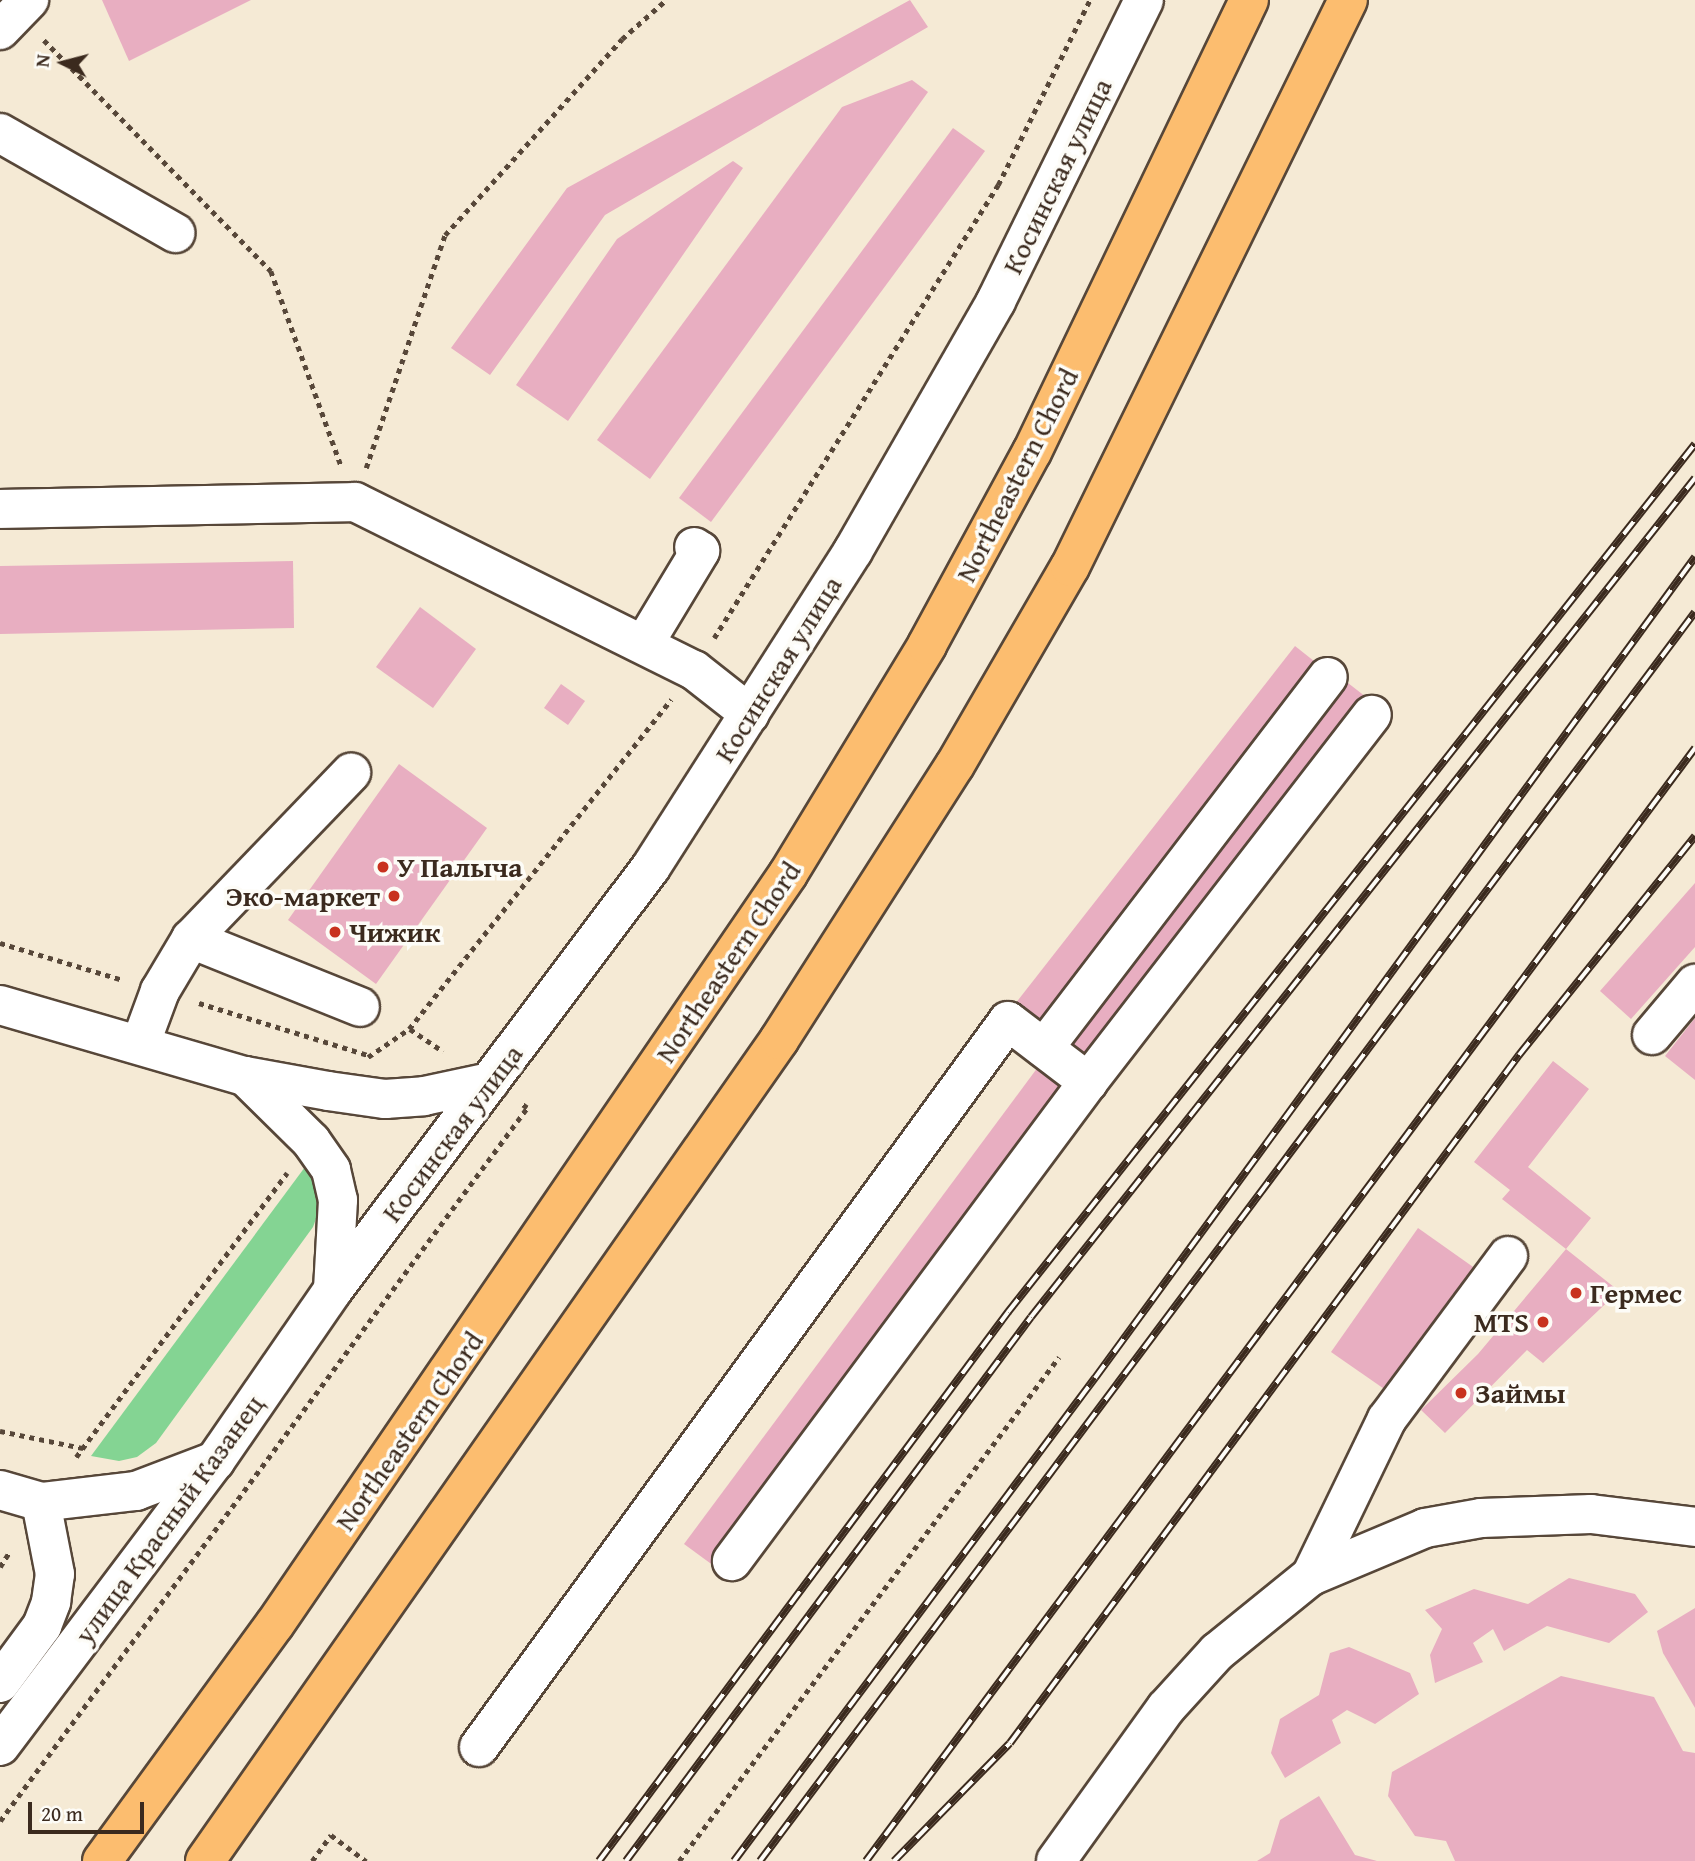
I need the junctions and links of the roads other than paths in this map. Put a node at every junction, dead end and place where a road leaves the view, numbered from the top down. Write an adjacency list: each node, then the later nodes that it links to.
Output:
1 (29, 0): 5 (street)
2 (1144, 0): 12 (street, Косинская улица)
3 (1249, 0): 36 (main road, Northeastern Chord)
4 (1348, 0): 37 (main road)
5 (0, 30)
6 (0, 133): 7 (street)
7 (175, 233)
8 (0, 509): 10 (street)
9 (694, 547): 10 (street)
10 (644, 644): 12 (street)
11 (1328, 677): 21 (street)
12 (750, 714): 23 (street, Косинская улица)
13 (1372, 715): 24 (street)
14 (351, 773): 15 (street)
15 (191, 939): 18 (street); 20 (street)
16 (1695, 984): 19 (street)
17 (0, 1005): 20 (street)
18 (360, 1007)
19 (1652, 1035)
20 (140, 1045): 22 (street)
21 (1044, 1048): 24 (street); 35 (street)
22 (245, 1076): 23 (street); 26 (street)
23 (490, 1082): 26 (street, Косинская улица)
24 (1088, 1082): 31 (street)
25 (1508, 1256): 32 (street)
26 (333, 1290): 27 (street, улица Красный Казанец)
27 (215, 1461): 29 (street); 34 (street, улица Красный Казанец)
28 (0, 1490): 29 (street)
29 (41, 1502): 33 (street, улица Красный Казанец)
30 (1695, 1527): 32 (street)
31 (732, 1561)
32 (1311, 1576): 38 (street)
33 (0, 1683)
34 (0, 1746)
35 (479, 1747)
36 (102, 1861)
37 (205, 1861)
38 (1056, 1861)

